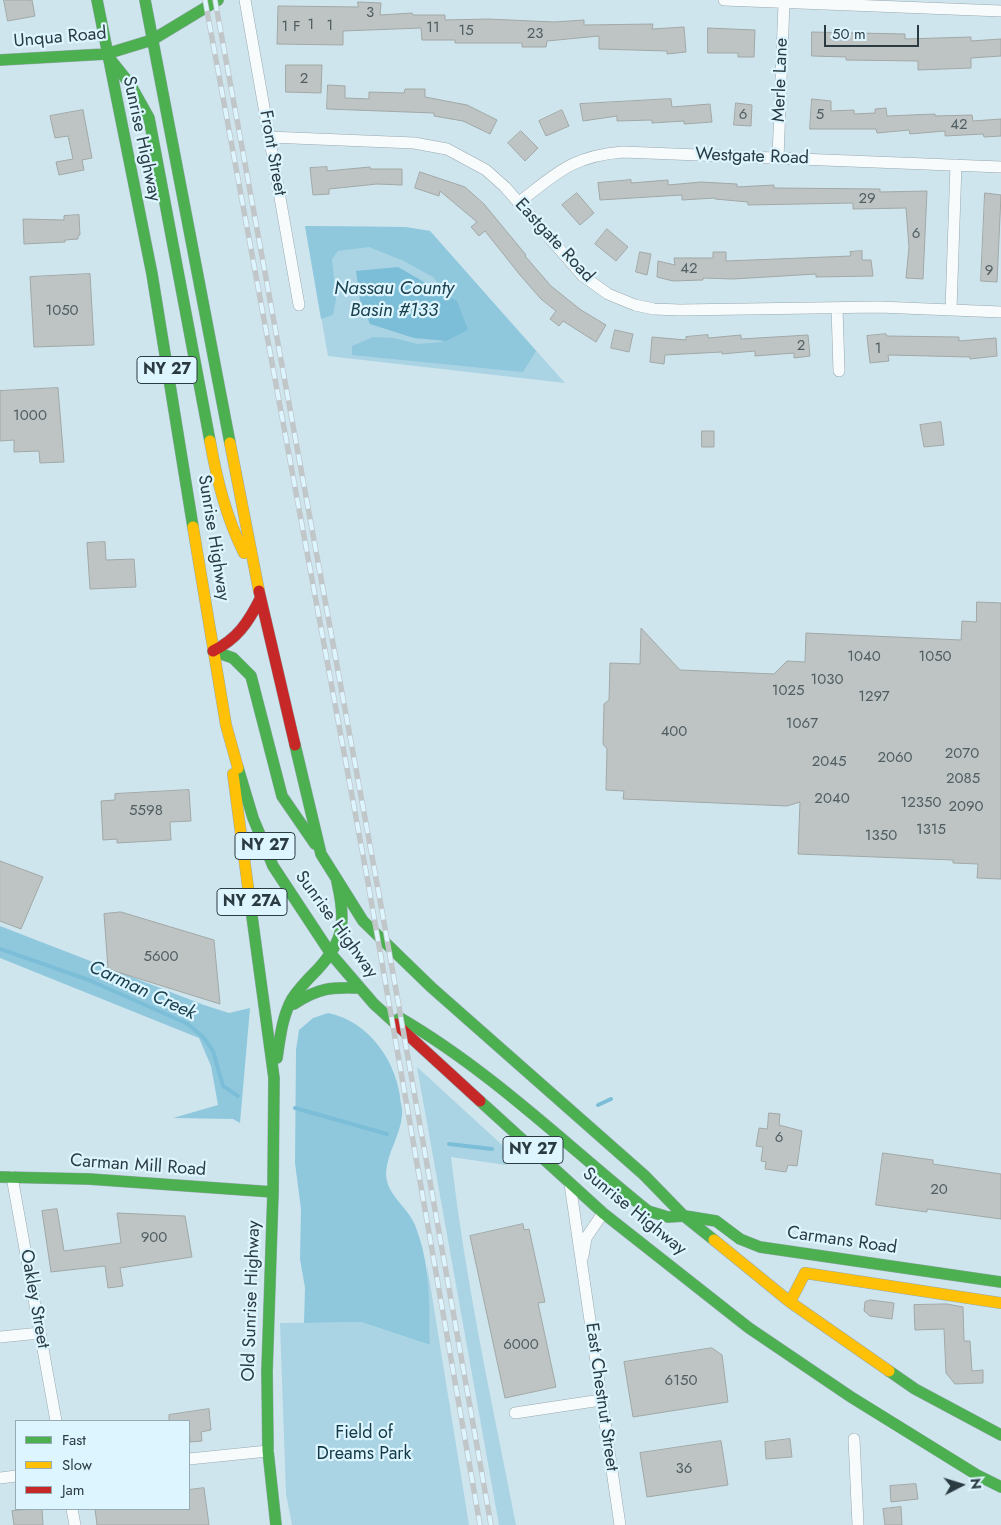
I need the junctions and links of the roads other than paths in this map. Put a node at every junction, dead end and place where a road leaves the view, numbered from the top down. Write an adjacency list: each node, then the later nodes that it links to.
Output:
1 (97, 0): 9 (main road, Sunrise Highway / NY 27)
2 (145, 0): 8 (main road, Sunrise Highway / NY 27)
3 (218, 0): 8 (main road, Unqua Road)
4 (245, 0): 11 (street, Front Street)
5 (724, 0): 6 (street)
6 (784, 3): 7 (street); 12 (street, Merle Lane)
7 (1001, 11)
8 (152, 40): 9 (main road, Unqua Road); 22 (main road, Sunrise Highway / NY 27)
9 (106, 54): 10 (main road, Unqua Road); 16 (main road, Sunrise Highway / NY 27); 21 (main road)
10 (0, 60)
11 (269, 137): 15 (street, Eastgate Road); 17 (street, Front Street)
12 (778, 158): 13 (street, Westgate Road); 15 (street, Westgate Road)
13 (956, 165): 14 (street, Westgate Road); 19 (street)
14 (1001, 167)
15 (518, 203): 18 (street, Eastgate Road)
16 (152, 274): 21 (main road); 26 (main road, Sunrise Highway / NY 27)
17 (299, 306)
18 (837, 308): 19 (street, Eastgate Road); 23 (street)
19 (951, 310): 20 (street, Eastgate Road)
20 (1001, 312)
21 (190, 334): 22 (main road); 24 (main road)
22 (213, 350): 24 (main road, Sunrise Highway / NY 27)
23 (839, 371)
24 (255, 575): 25 (main road, Sunrise Highway / NY 27)
25 (260, 599): 26 (main road); 28 (main road, Sunrise Highway / NY 27)
26 (214, 651): 27 (main road, Sunrise Highway / NY 27); 28 (main road)
27 (226, 725): 30 (main road, Sunrise Highway / NY 27); 34 (main road, Old Sunrise Highway / NY 27A)
28 (321, 854): 29 (main road, Sunrise Highway / NY 27)
29 (336, 876): 30 (main road, Old Sunrise Highway / NY 27A); 40 (main road, Sunrise Highway / NY 27)
30 (331, 954): 31 (main road, Sunrise Highway / NY 27); 33 (main road, Old Sunrise Highway / NY 27A)
31 (358, 988): 32 (main road, Sunrise Highway / NY 27); 33 (main road)
32 (374, 1004): 37 (main road, Sunrise Highway / NY 27); 40 (main road, Carmans Road)
33 (287, 1008): 34 (main road, Old Sunrise Highway / NY 27A)
34 (274, 1078): 38 (main road, Old Sunrise Highway / NY 27A)
35 (0, 1177): 36 (main road, Carman Mill Road)
36 (12, 1177): 38 (main road, Carman Mill Road); 45 (street, Oakley Street)
37 (570, 1184): 39 (main road, Sunrise Highway / NY 27); 41 (street, East Chestnut Street)
38 (273, 1192): 52 (main road, Old Sunrise Highway)
39 (603, 1213): 41 (street, East Chestnut Street); 56 (main road, Sunrise Highway / NY 27)
40 (684, 1216): 42 (main road, Carmans Road); 43 (main road, Sunrise Highway / NY 27)
41 (582, 1270): 47 (street, East Chestnut Street)
42 (1001, 1282)
43 (790, 1302): 44 (main road); 50 (main road, Sunrise Highway / NY 27)
44 (1001, 1303)
45 (40, 1333): 46 (street); 49 (street, Oakley Street)
46 (0, 1337)
47 (601, 1400): 48 (street); 60 (street, East Chestnut Street)
48 (515, 1412)
49 (56, 1420)
50 (1001, 1435)
51 (854, 1439): 61 (street)
52 (268, 1451): 53 (street); 59 (main road, Old Sunrise Highway)
53 (190, 1459)
54 (15, 1476): 55 (street)
55 (0, 1478)
56 (1001, 1486)
57 (72, 1510): 58 (street)
58 (75, 1525)
59 (276, 1525)
60 (620, 1525)
61 (858, 1525)

